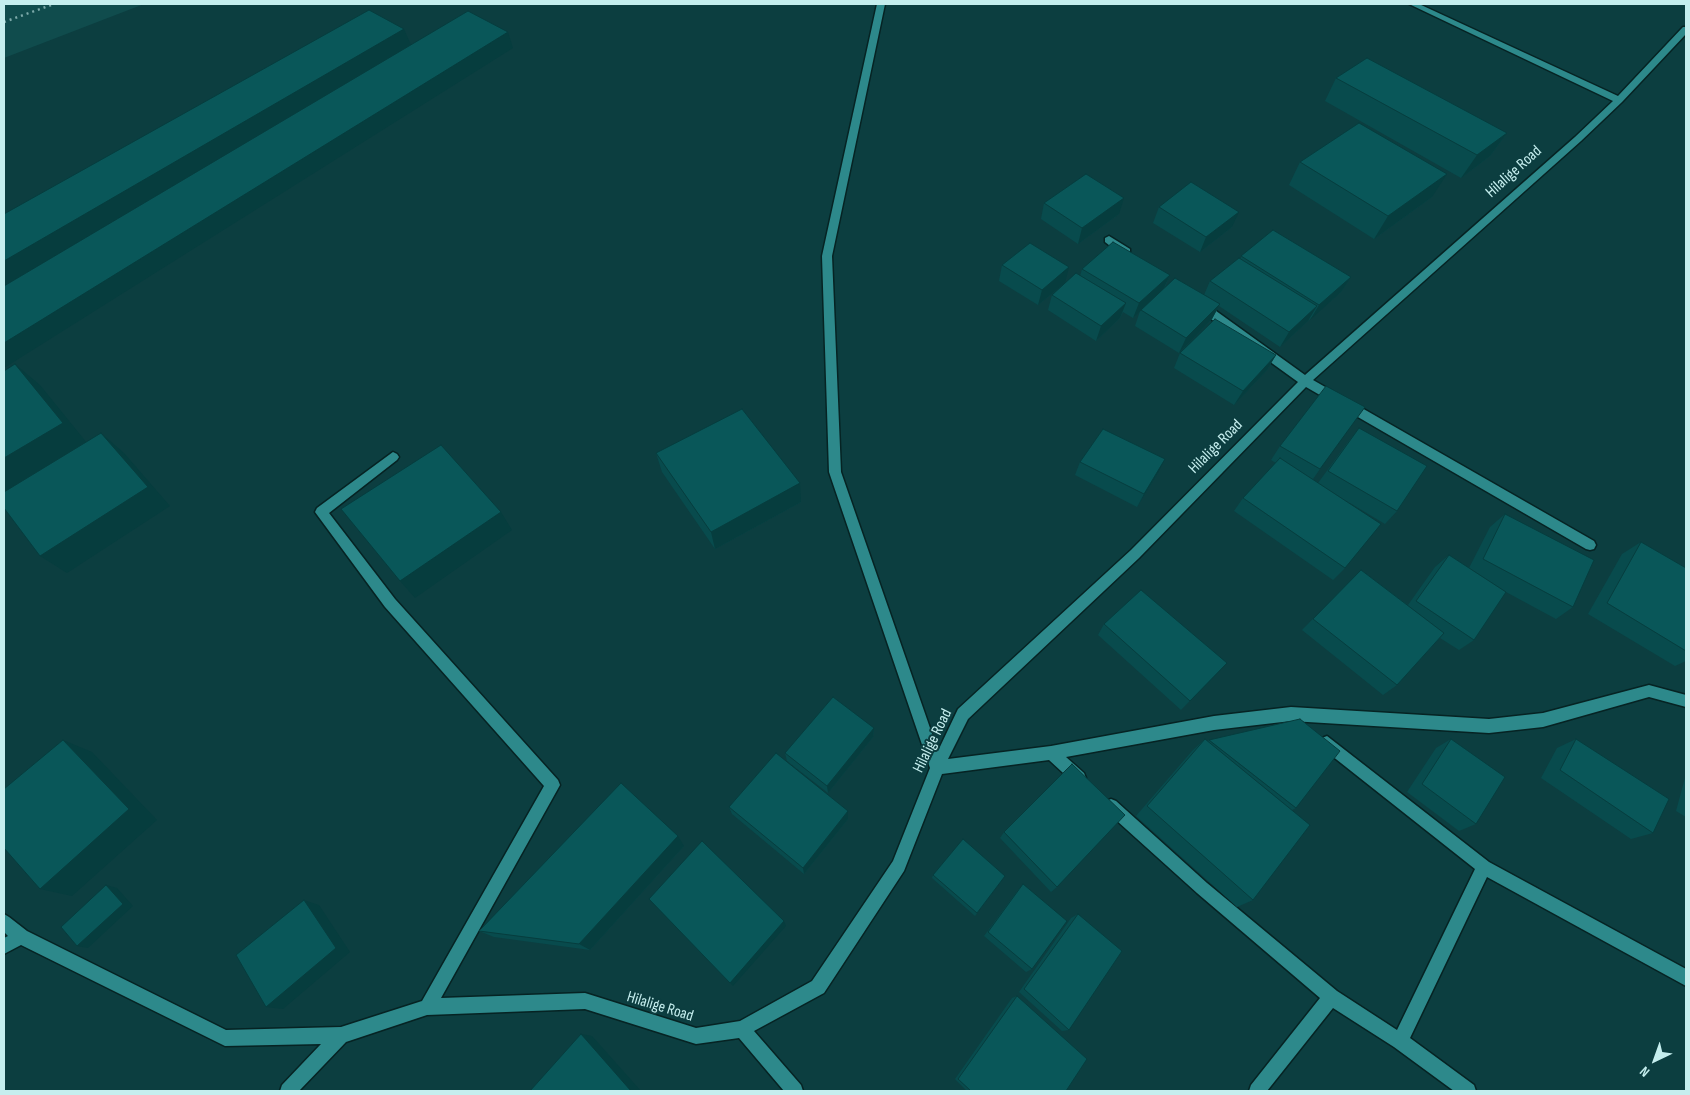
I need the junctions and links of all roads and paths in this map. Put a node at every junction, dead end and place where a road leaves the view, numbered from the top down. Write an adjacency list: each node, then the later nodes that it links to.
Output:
1 (881, 4): 14 (street)
2 (1413, 4): 4 (street)
3 (1686, 29): 4 (street, Hilalige Road)
4 (1619, 100): 8 (street, Hilalige Road)
5 (1109, 240): 6 (street)
6 (1132, 257)
7 (1195, 302): 8 (street)
8 (1305, 381): 10 (street); 14 (street, Hilalige Road)
9 (394, 457): 23 (street)
10 (1590, 545)
11 (1686, 701): 12 (street)
12 (1291, 714): 13 (street); 17 (street)
13 (1052, 753): 14 (street); 15 (street)
14 (937, 768): 24 (street, Hilalige Road)
15 (1087, 785)
16 (1102, 798): 22 (street)
17 (1484, 866): 21 (street); 26 (street)
18 (4, 922): 19 (street)
19 (21, 937): 20 (street); 25 (street)
20 (4, 946)
21 (1686, 978)
22 (1331, 997): 26 (street); 29 (street)
23 (427, 1006): 24 (street, Hilalige Road); 25 (street, Hilalige Road)
24 (742, 1029): 28 (street)
25 (341, 1035): 27 (street, Hilalige Road)
26 (1400, 1041): 30 (street)
27 (288, 1091)
28 (795, 1091)
29 (1257, 1091)
30 (1468, 1091)

